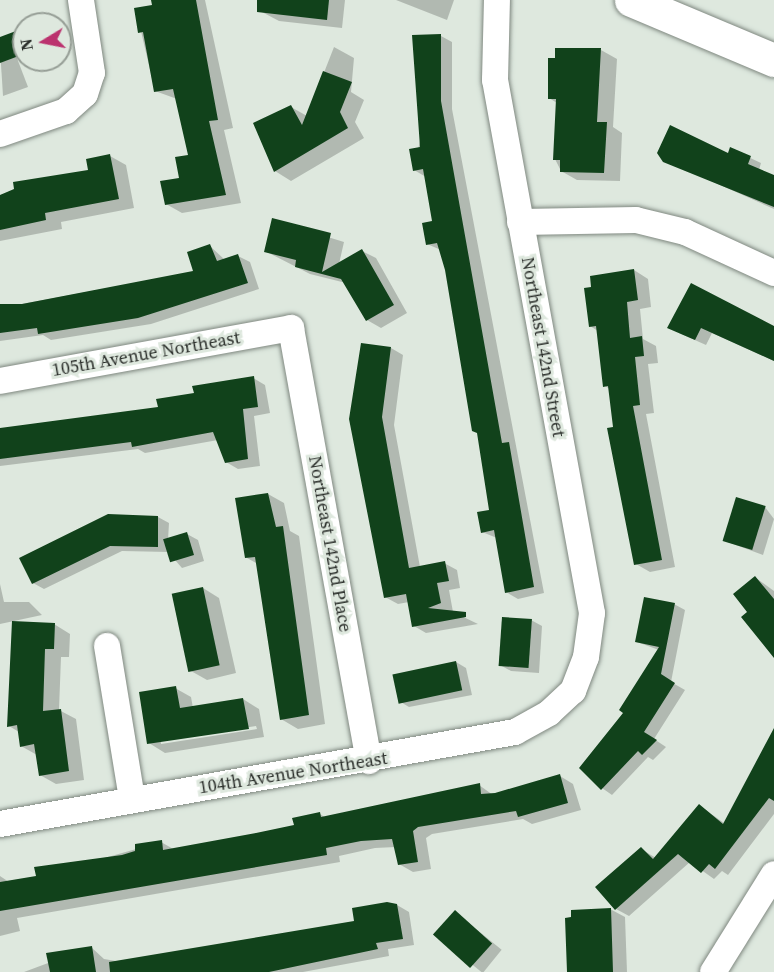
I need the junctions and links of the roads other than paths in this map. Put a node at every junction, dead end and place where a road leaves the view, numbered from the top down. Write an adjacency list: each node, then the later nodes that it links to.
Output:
1 (81, 0): 5 (street)
2 (496, 0): 6 (street, Northeast 142nd Street)
3 (631, 0): 4 (main road)
4 (774, 60)
5 (0, 134)
6 (520, 222): 7 (street); 11 (street, Northeast 142nd Street)
7 (774, 273)
8 (291, 328): 9 (street, 105th Avenue Northeast); 12 (street, Northeast 142nd Place)
9 (0, 381)
10 (107, 646): 13 (street)
11 (573, 691): 12 (street, 104th Avenue Northeast)
12 (369, 761): 13 (street, 104th Avenue Northeast)
13 (132, 800): 14 (street, 104th Avenue Northeast)
14 (0, 824)
15 (774, 874): 16 (street)
16 (713, 972)

